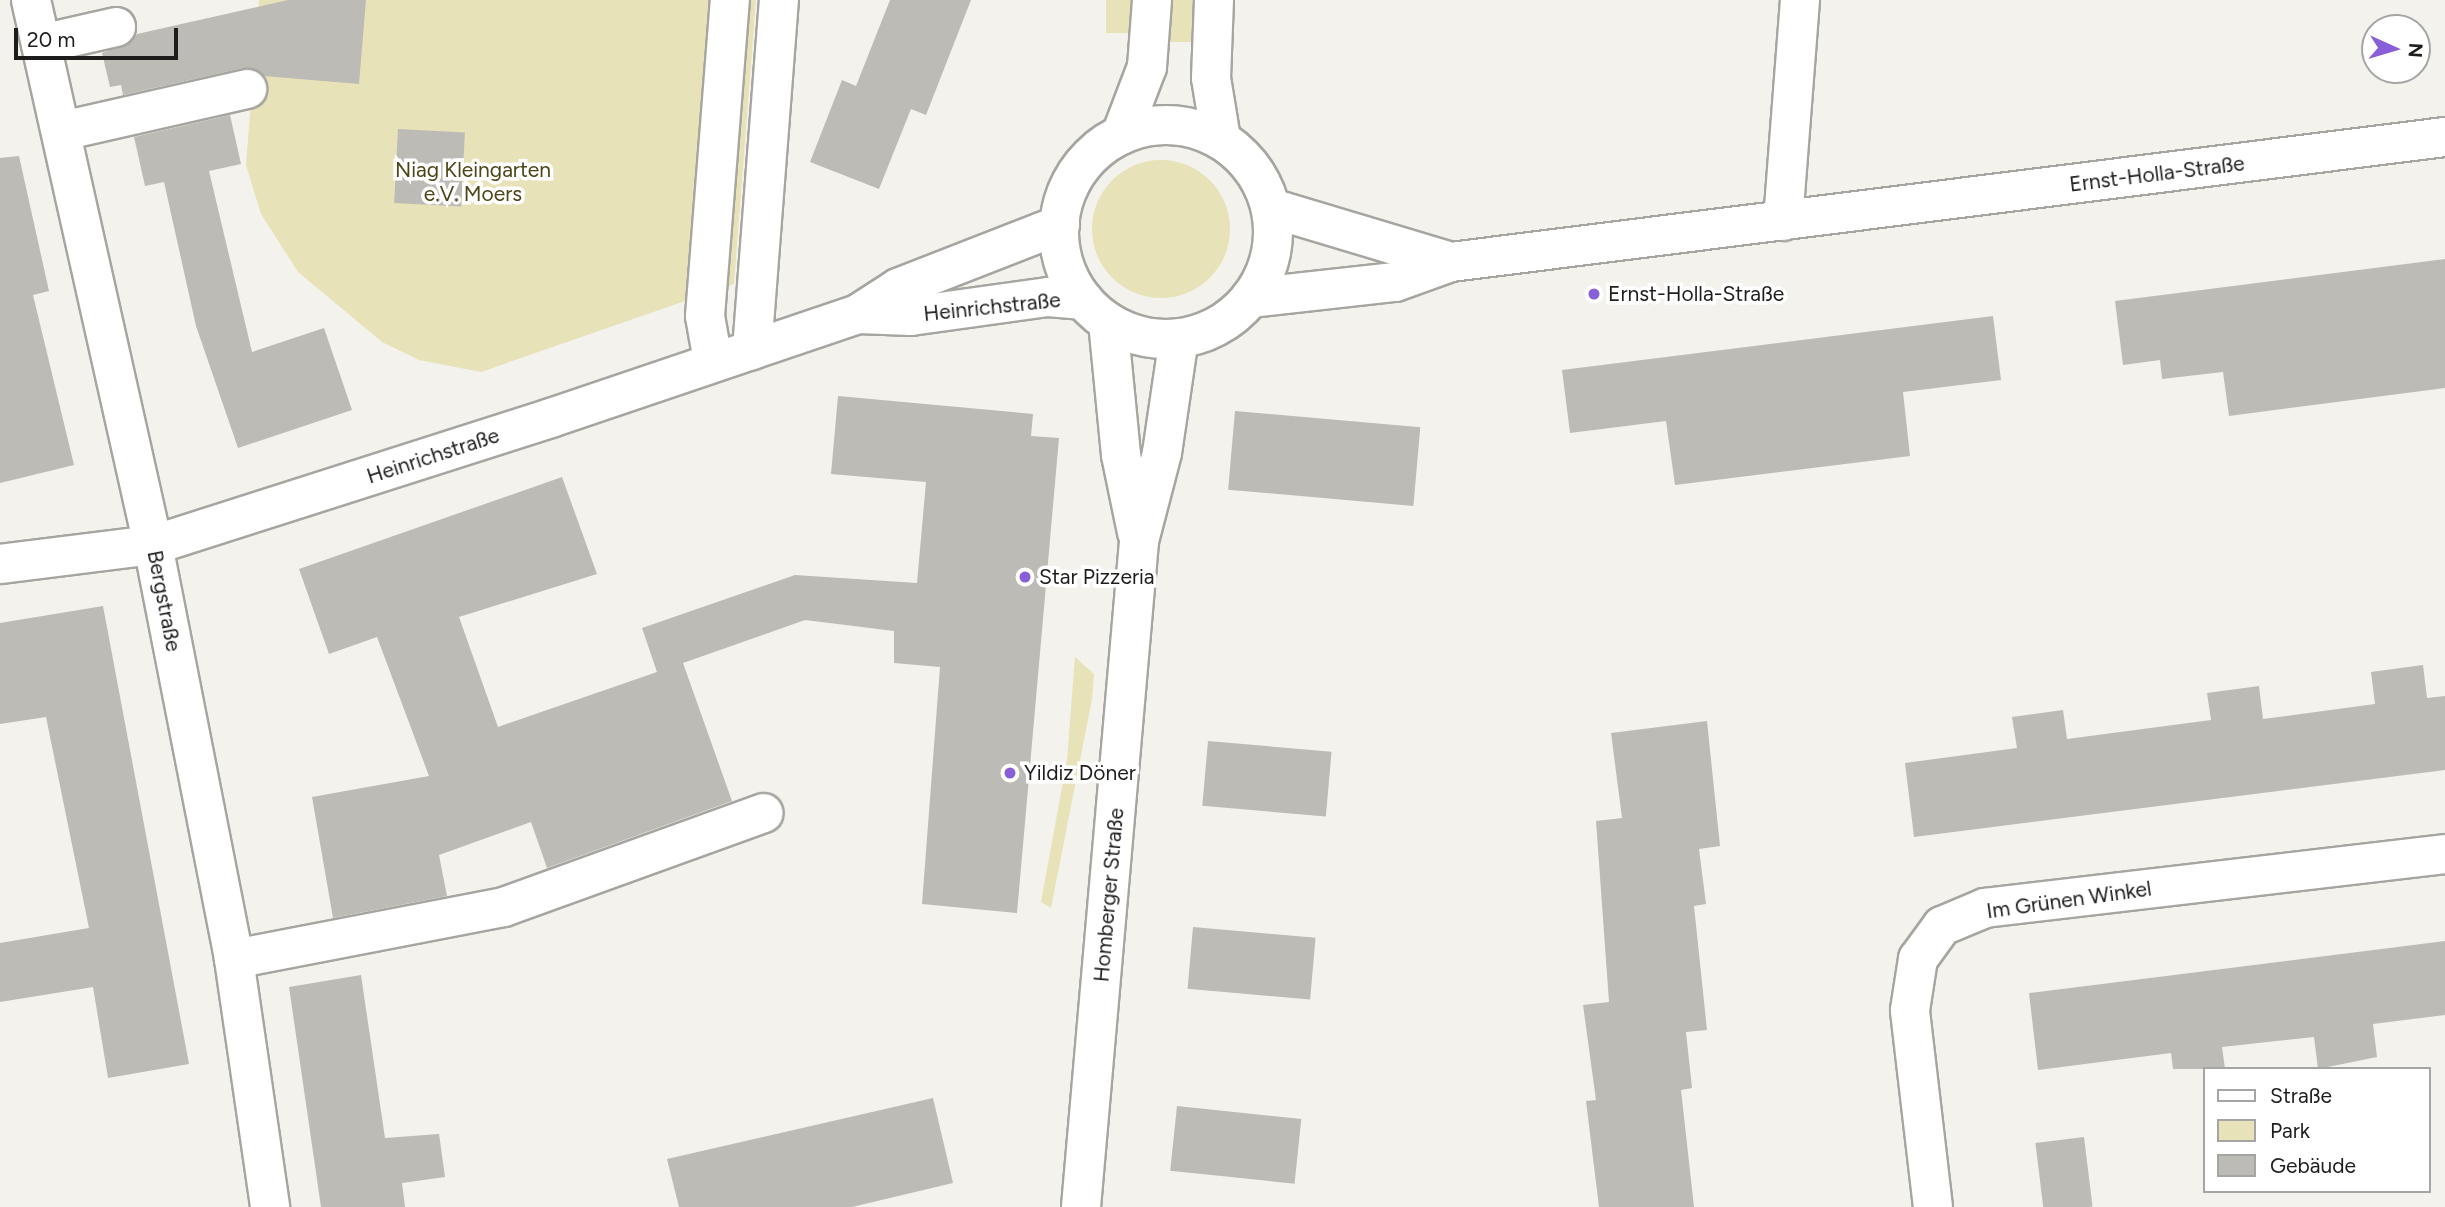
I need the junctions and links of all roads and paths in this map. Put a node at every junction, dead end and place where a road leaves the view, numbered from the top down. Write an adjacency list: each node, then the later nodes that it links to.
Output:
1 (31, 0): 8 (street, Bergstraße)
2 (730, 0): 23 (street)
3 (779, 0): 22 (street)
4 (1152, 0): 11 (street)
5 (1214, 0): 13 (street)
6 (1800, 0): 15 (street)
7 (116, 27): 8 (street)
8 (41, 44): 10 (street, Bergstraße)
9 (247, 89): 10 (street)
10 (62, 131): 25 (street, Bergstraße)
11 (1121, 135): 13 (street); 16 (street)
12 (2445, 137): 15 (street, Ernst-Holla-Straße)
13 (1221, 139): 14 (street)
14 (1271, 208): 17 (street, Ernst-Holla-Straße); 18 (street)
15 (1783, 221): 17 (street, Ernst-Holla-Straße)
16 (1060, 225): 19 (street); 20 (street, Heinrichstraße)
17 (1451, 261): 18 (street, Ernst-Holla-Straße)
18 (1250, 298): 21 (street)
19 (1096, 311): 20 (street, Heinrichstraße); 21 (street); 24 (street, Homberger Straße)
20 (858, 314): 22 (street, Heinrichstraße)
21 (1179, 338): 24 (street, Homberger Straße)
22 (752, 350): 23 (street, Heinrichstraße)
23 (713, 361): 25 (street, Heinrichstraße)
24 (1139, 541): 31 (street, Homberger Straße)
25 (153, 545): 26 (street, Heinrichstraße); 29 (street, Bergstraße)
26 (0, 564)
27 (764, 813): 29 (street)
28 (2445, 854): 32 (street, Im Grünen Winkel)
29 (234, 959): 30 (street, Bergstraße)
30 (270, 1207)
31 (1081, 1207)
32 (1933, 1207)

